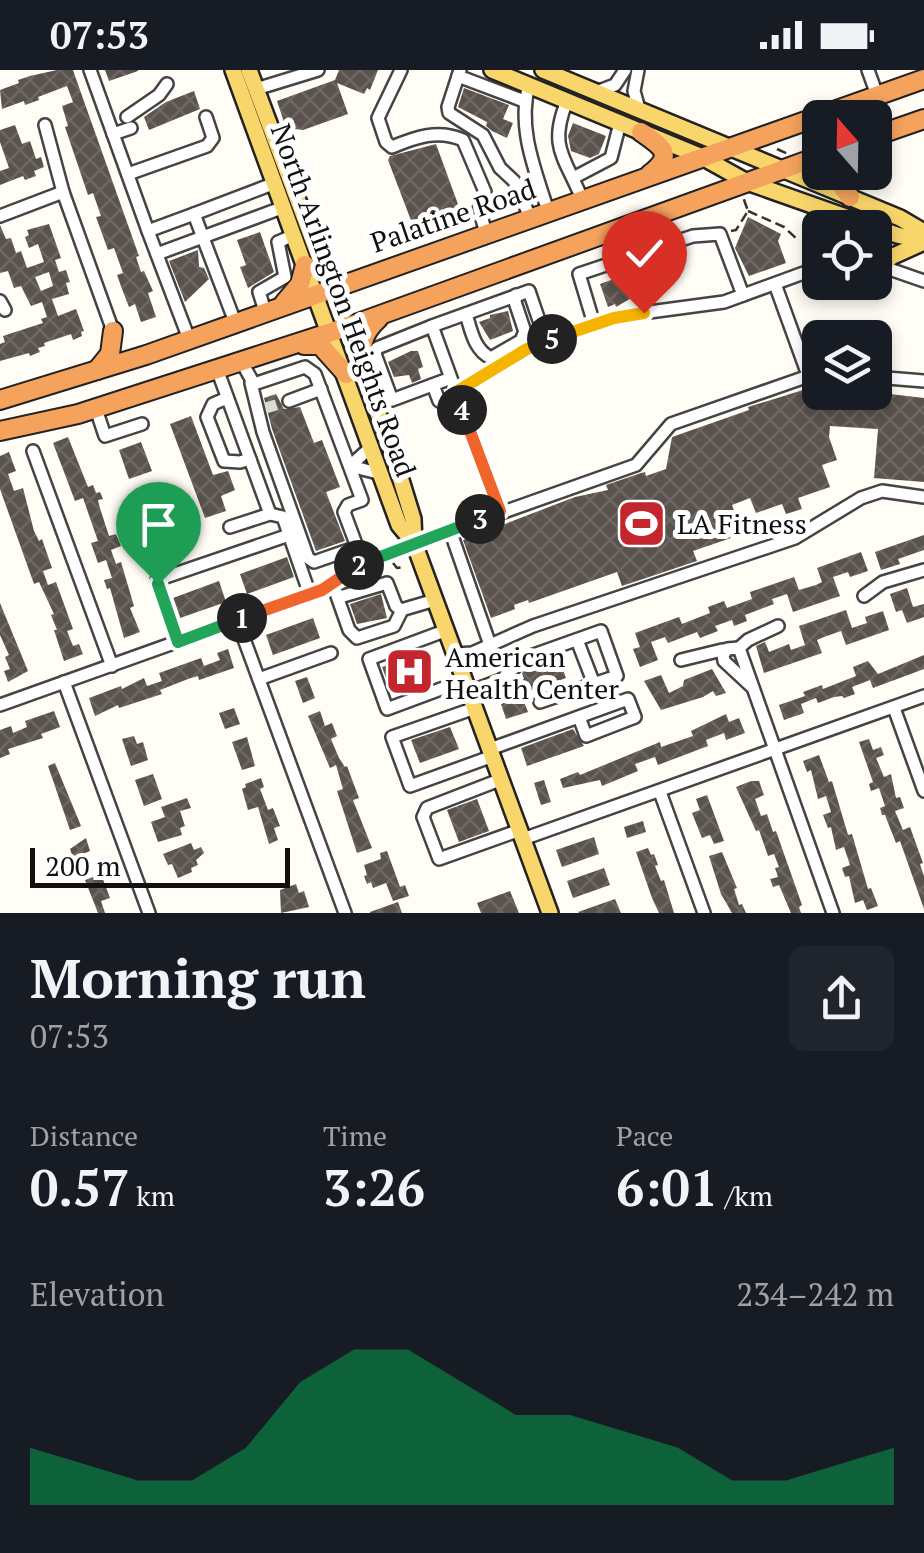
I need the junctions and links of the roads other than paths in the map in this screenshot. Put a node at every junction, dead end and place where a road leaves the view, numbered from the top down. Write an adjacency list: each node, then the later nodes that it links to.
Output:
1 (90, 70): 26 (street)
2 (234, 70): 34 (main road, North Arlington Heights Road)
3 (249, 70): 14 (main road, North Arlington Heights Road)
4 (318, 70): 14 (street)
5 (400, 70): 47 (street)
6 (492, 70): 16 (main road)
7 (543, 70): 15 (main road)
8 (638, 70): 19 (street)
9 (868, 70): 17 (street)
10 (622, 72): 15 (street)
11 (459, 73): 16 (street); 43 (street)
12 (924, 79): 17 (highway, Palatine Road)
13 (167, 84): 26 (street)
14 (256, 89): 59 (main road, North Arlington Heights Road)
15 (596, 92): 19 (main road)
16 (526, 93): 18 (main road); 43 (street)
17 (878, 94): 27 (highway, Palatine Road)
18 (567, 101): 22 (main road); 33 (street)
19 (639, 109): 27 (main road)
20 (206, 117): 31 (street)
21 (924, 119): 24 (highway)
22 (620, 123): 25 (main road); 33 (street)
23 (45, 125): 37 (street)
24 (892, 130)
25 (641, 132): 28 (main road); 32 (highway)
26 (113, 134): 31 (street)
27 (731, 146): 28 (highway, Palatine Road); 30 (main road)
28 (702, 157): 32 (highway, Palatine Road); 35 (main road)
29 (802, 159): 30 (highway)
30 (786, 162): 35 (highway); 38 (main road)
31 (128, 174): 45 (street)
32 (646, 177): 39 (highway, Palatine Road)
33 (573, 178): 39 (street)
34 (275, 183): 40 (main road, North Arlington Heights Road); 42 (street)
35 (745, 189): 41 (main road); 65 (highway)
36 (845, 190): 38 (highway)
37 (63, 192): 44 (street); 70 (street)
38 (850, 197): 46 (main road)
39 (582, 199): 43 (highway, Palatine Road)
40 (284, 208): 49 (main road, North Arlington Heights Road); 50 (street)
41 (815, 210)
42 (194, 214): 45 (street); 50 (street)
43 (539, 214): 47 (highway, Palatine Road)
44 (0, 216)
45 (148, 231): 52 (street)
46 (924, 232)
47 (486, 233): 59 (highway, Palatine Road)
48 (892, 233): 51 (main road)
49 (294, 235): 54 (main road, North Arlington Heights Road); 64 (street)
50 (203, 237): 52 (street); 67 (street)
51 (924, 242): 53 (main road)
52 (157, 254): 73 (street)
53 (892, 257)
54 (305, 265): 59 (main road, North Arlington Heights Road); 63 (highway)
55 (892, 269): 57 (street)
56 (802, 274): 58 (street)
57 (924, 281)
58 (775, 284): 61 (street); 76 (street)
59 (324, 289): 63 (highway, Palatine Road); 71 (main road, North Arlington Heights Road)
60 (516, 295): 62 (street); 72 (street); 74 (street)
61 (743, 295): 68 (street); 68 (street)
62 (502, 300): 66 (street); 72 (street)
63 (283, 304): 64 (highway, Palatine Road)
64 (264, 311): 67 (highway, Palatine Road)
65 (384, 313): 71 (highway); 82 (highway)
66 (469, 313): 69 (street); 78 (street); 78 (street)
67 (235, 322): 73 (highway, Palatine Road)
68 (594, 324): 74 (street)
69 (432, 326): 83 (street); 88 (street)
70 (114, 330): 77 (highway); 81 (highway)
71 (339, 330): 75 (highway); 82 (main road, North Arlington Heights Road)
72 (523, 336): 78 (street)
73 (189, 339): 77 (highway, Palatine Road)
74 (546, 342): 90 (street)
75 (289, 346): 79 (highway); 82 (highway)
76 (802, 346)
77 (146, 354): 81 (highway, Palatine Road)
78 (498, 354)
79 (241, 361): 80 (highway); 87 (street)
80 (217, 369): 92 (street); 95 (highway)
81 (96, 370): 91 (highway, Palatine Road)
82 (354, 373): 99 (main road, North Arlington Heights Road); 110 (main road, North Arlington Heights Road)
83 (451, 378): 88 (street); 90 (street)
84 (802, 378): 105 (street)
85 (892, 379): 86 (street)
86 (924, 382)
87 (251, 383): 89 (street); 111 (street)
88 (433, 385): 94 (street)
89 (321, 389): 93 (street); 102 (street)
90 (456, 392): 105 (street)
91 (0, 397)
92 (227, 398): 101 (street); 101 (street)
93 (288, 400)
94 (438, 400)
95 (87, 411): 96 (street); 97 (highway); 98 (highway)
96 (142, 424)
97 (0, 431)
98 (0, 440)
99 (372, 446): 102 (street); 103 (main road, North Arlington Heights Road)
100 (33, 450): 130 (street)
101 (250, 458): 106 (street)
102 (350, 466): 103 (street); 111 (street)
103 (382, 474): 110 (main road, North Arlington Heights Road)
104 (924, 497): 124 (street)
105 (500, 511): 108 (street)
106 (270, 514): 107 (street); 109 (street)
107 (230, 527)
108 (450, 530): 110 (street); 124 (street)
109 (289, 534): 115 (street); 123 (street)
110 (414, 544): 112 (street); 117 (main road, North Arlington Heights Road)
111 (357, 546): 112 (street)
112 (362, 563): 114 (street)
113 (924, 570): 116 (street)
114 (333, 591): 115 (street); 118 (street); 118 (street)
115 (310, 594): 119 (street)
116 (864, 596)
117 (435, 600): 118 (street); 121 (main road, North Arlington Heights Road)
118 (402, 610)
119 (237, 620): 123 (street); 131 (street)
120 (778, 626): 125 (street)
121 (447, 630): 128 (main road, North Arlington Heights Road); 135 (street)
122 (577, 640): 133 (street); 133 (street); 135 (street)
123 (174, 644): 130 (street)
124 (490, 645): 128 (street)
125 (740, 648): 126 (street); 134 (street)
126 (725, 652): 129 (street); 134 (street)
127 (330, 653): 131 (street)
128 (456, 654): 135 (main road, North Arlington Heights Road)
129 (682, 660)
130 (112, 666): 132 (street)
131 (258, 678): 148 (street)
132 (64, 682): 138 (street); 147 (street)
133 (594, 684): 137 (street)
134 (752, 687): 141 (street)
135 (470, 693): 142 (main road, North Arlington Heights Road); 142 (street)
136 (924, 696): 139 (street)
137 (540, 702)
138 (0, 704)
139 (894, 708): 141 (street); 144 (street)
140 (579, 717): 140 (street); 142 (street)
141 (774, 750): 145 (street); 151 (street)
142 (492, 752): 143 (main road, North Arlington Heights Road)
143 (502, 779): 146 (main road, North Arlington Heights Road); 146 (street)
144 (924, 791)
145 (660, 792): 146 (street); 150 (street)
146 (522, 835): 149 (main road, North Arlington Heights Road)
147 (149, 913)
148 (345, 913)
149 (550, 913)
150 (704, 913)
151 (833, 913)

